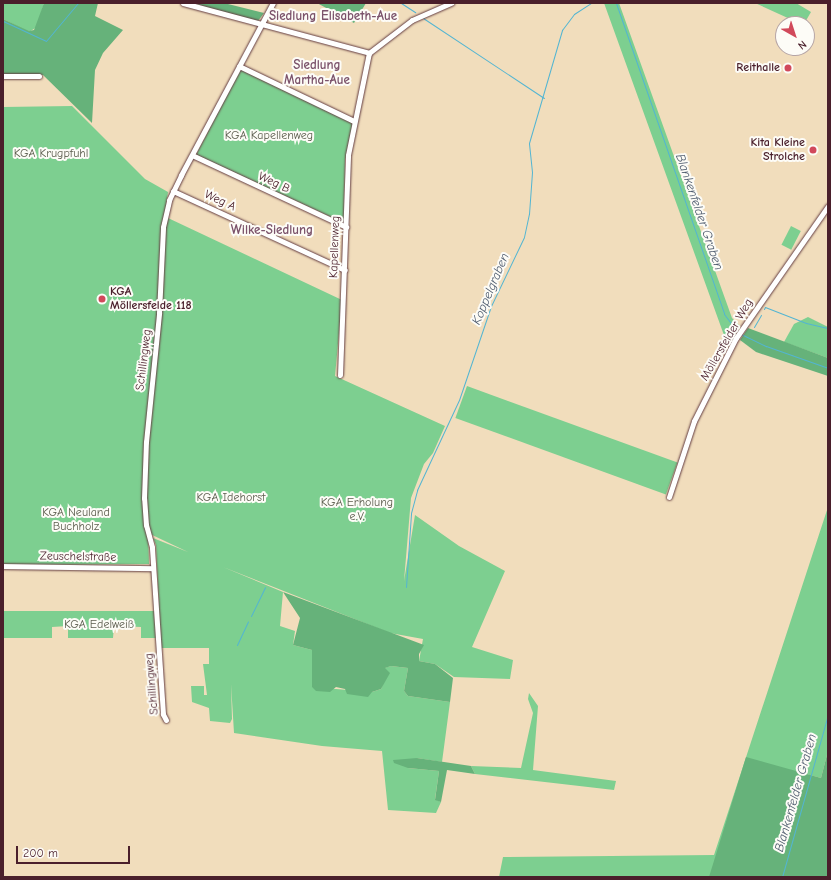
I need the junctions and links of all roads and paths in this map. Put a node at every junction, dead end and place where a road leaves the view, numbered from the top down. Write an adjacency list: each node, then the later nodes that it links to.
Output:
1 (183, 3): 4 (street)
2 (273, 3): 4 (street, Schillingweg)
3 (451, 3): 5 (street)
4 (262, 24): 5 (street); 6 (street, Schillingweg)
5 (369, 53): 9 (street, Kapellenweg)
6 (239, 66): 9 (street); 10 (street, Schillingweg)
7 (3, 76): 8 (street)
8 (39, 76)
9 (354, 121): 13 (street, Kapellenweg)
10 (194, 156): 11 (street, Schillingweg); 13 (street, Weg B)
11 (173, 191): 14 (street, Weg A); 18 (street, Schillingweg)
12 (828, 206): 16 (street, Möllersfelder Weg)
13 (346, 227): 14 (street, Kapellenweg)
14 (345, 270): 15 (street, Kapellenweg)
15 (340, 375)
16 (669, 497)
17 (3, 566): 18 (street, Zeuschelstraße)
18 (153, 568): 19 (street, Schillingweg)
19 (166, 720)

